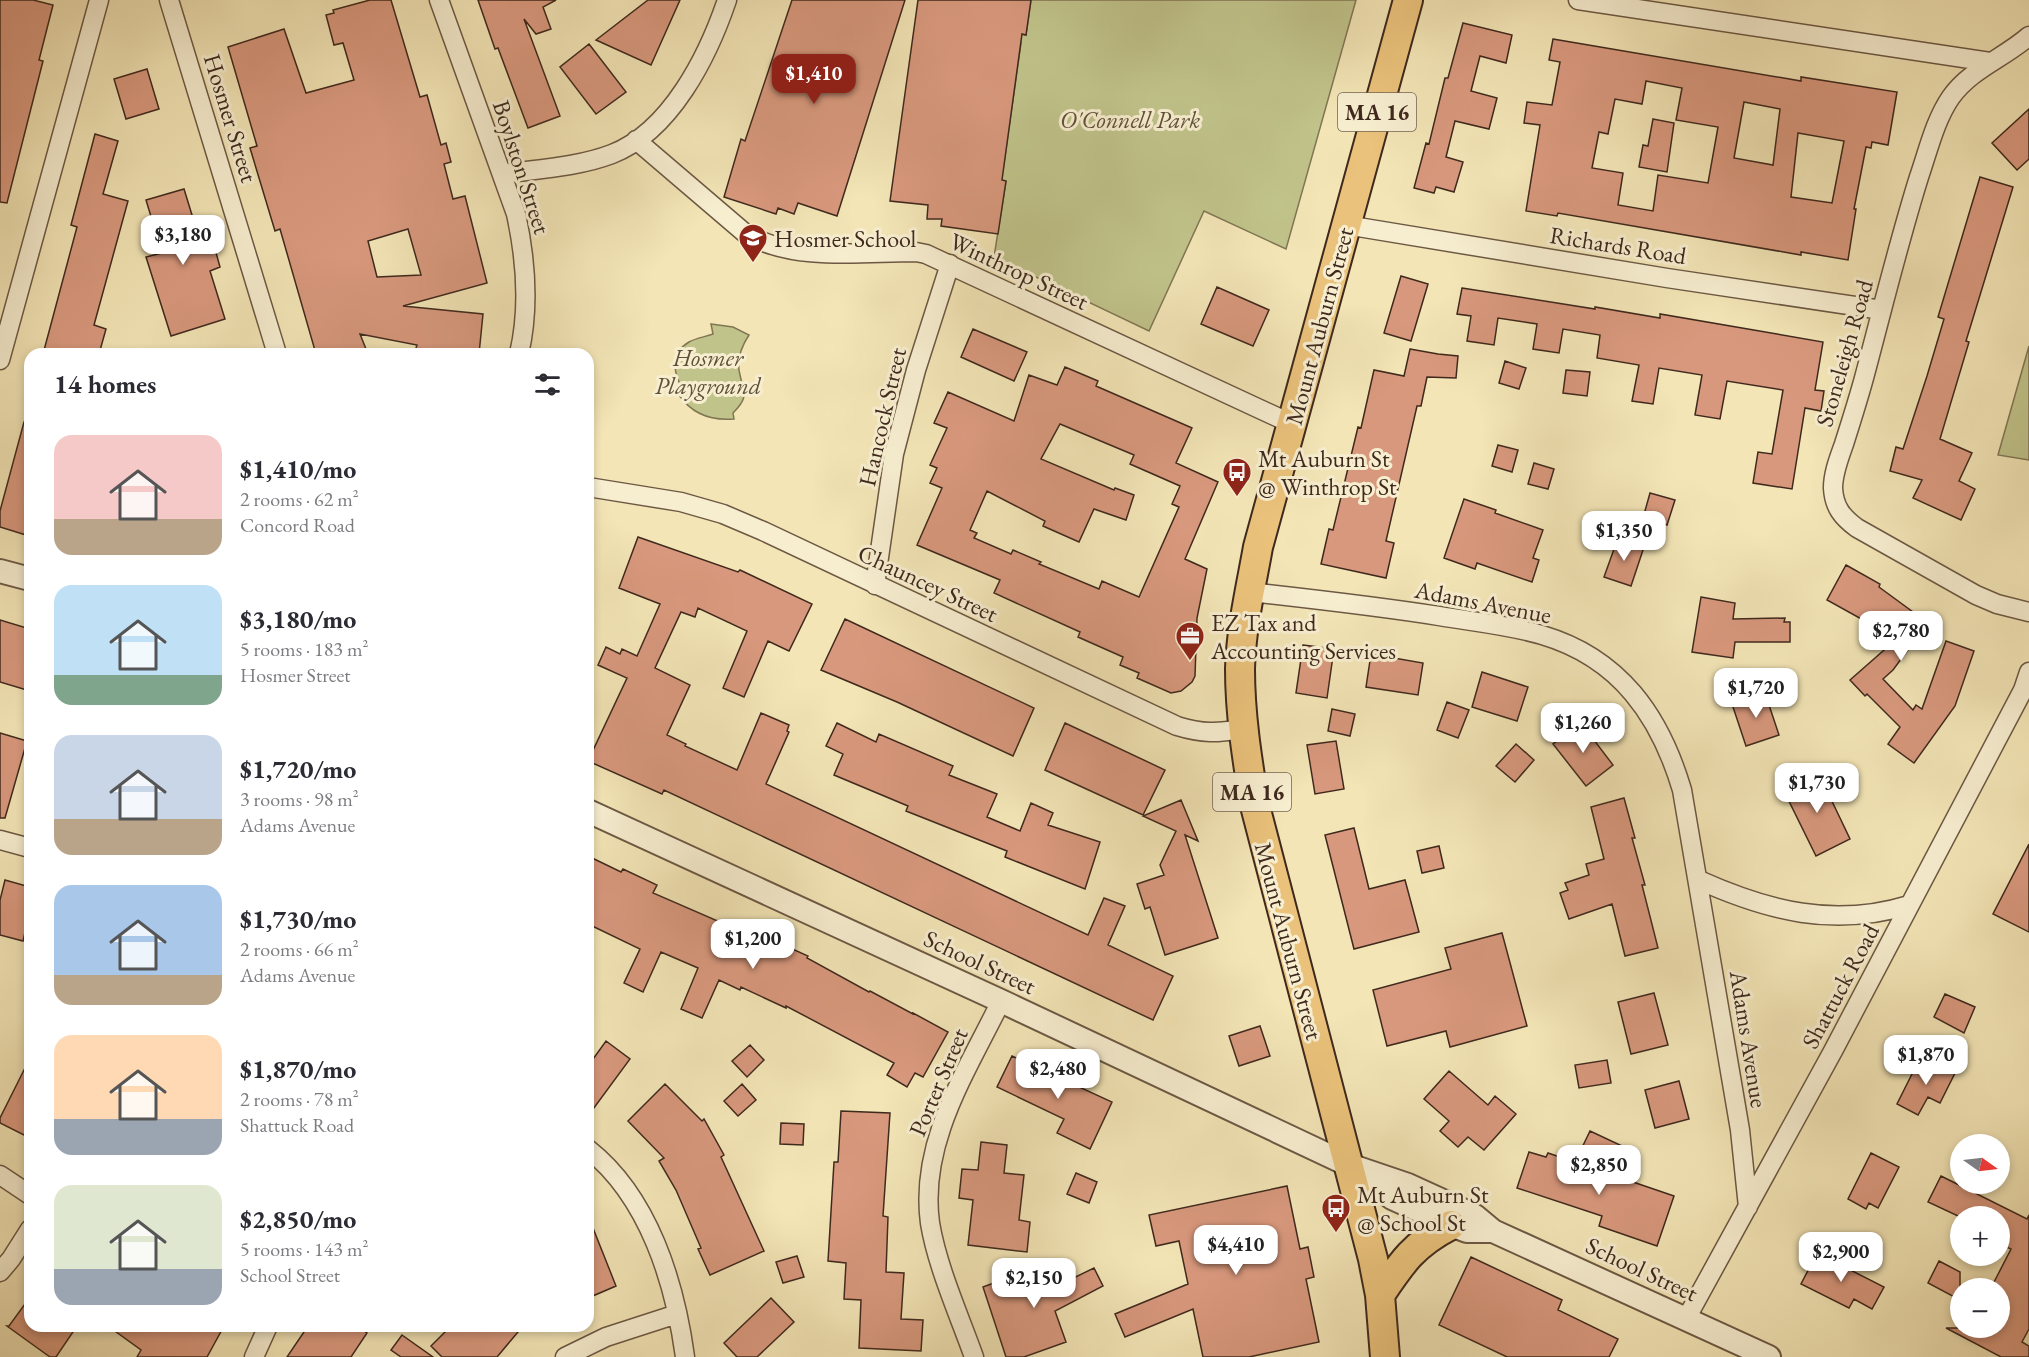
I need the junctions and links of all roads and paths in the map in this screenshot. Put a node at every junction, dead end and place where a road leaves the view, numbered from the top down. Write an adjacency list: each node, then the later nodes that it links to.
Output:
1 (99, 0): 16 (street)
2 (169, 0): 14 (street, Hosmer Street)
3 (439, 0): 10 (street, Boylston Street)
4 (727, 0): 9 (street)
5 (1407, 0): 11 (main road, Mount Auburn Street / MA 16)
6 (1578, 0): 8 (street)
7 (2029, 36): 8 (street, Stoneleigh Road)
8 (1990, 62): 13 (street, Stoneleigh Road)
9 (636, 140): 10 (street); 12 (street, Winthrop Street)
10 (503, 174): 15 (street, Boylston Street)
11 (1346, 225): 13 (street, Richards Road); 17 (main road, Mount Auburn Street / MA 16)
12 (950, 264): 17 (street, Winthrop Street); 21 (street, Hancock Street)
13 (1882, 310): 23 (street, Stoneleigh Road)
14 (275, 348)
15 (520, 348)
16 (0, 360)
17 (1292, 424): 22 (main road, Mount Auburn Street / MA 16)
18 (594, 488): 21 (street, Chauncey Street)
19 (0, 571): 20 (street)
20 (24, 577)
21 (875, 585): 25 (street, Chauncey Street)
22 (1250, 592): 25 (main road, Mount Auburn Street / MA 16); 29 (street, Adams Avenue)
23 (2029, 612)
24 (2029, 672): 30 (street, Shattuck Road)
25 (1243, 729): 33 (main road, Mount Auburn Street / MA 16)
26 (594, 814): 31 (street, School Street)
27 (0, 840): 28 (street)
28 (24, 846)
29 (1699, 880): 30 (street); 36 (street, Adams Avenue)
30 (1910, 905): 36 (street, Shattuck Road)
31 (1001, 1001): 33 (street, School Street); 48 (street, Porter Street)
32 (594, 1155): 42 (street)
33 (1348, 1165): 37 (street, School Street); 38 (street, School Street); 41 (main road, Mount Auburn Street / MA 16)
34 (0, 1175): 35 (street)
35 (24, 1191)
36 (1748, 1207): 43 (street, Shattuck Road)
37 (1451, 1225): 38 (street, School Street); 41 (main road)
38 (1493, 1231): 43 (street, School Street)
39 (24, 1238): 40 (street)
40 (0, 1272)
41 (1380, 1295): 49 (main road, Mount Auburn Street / MA 16)
42 (677, 1314): 46 (street); 47 (street)
43 (1686, 1319): 50 (street, School Street)
44 (265, 1332): 45 (street)
45 (254, 1357)
46 (565, 1357)
47 (685, 1357)
48 (974, 1357)
49 (1385, 1357)
50 (1769, 1357)

